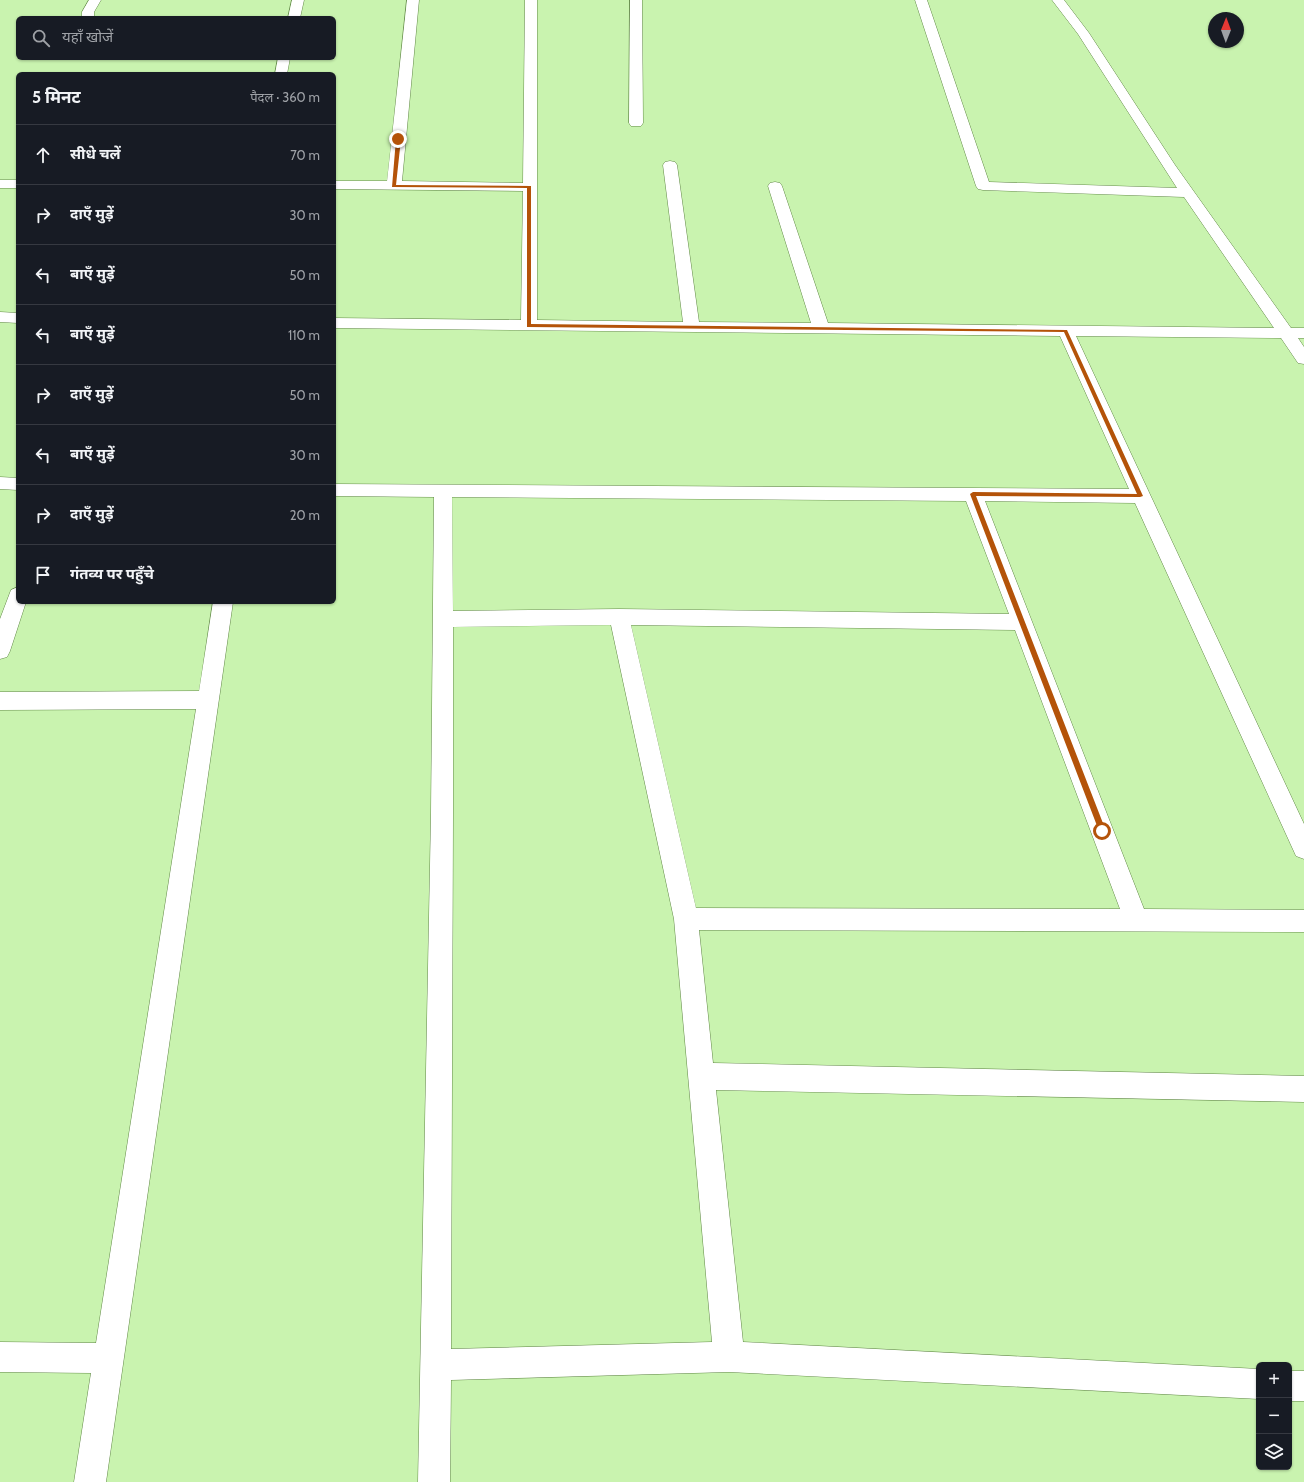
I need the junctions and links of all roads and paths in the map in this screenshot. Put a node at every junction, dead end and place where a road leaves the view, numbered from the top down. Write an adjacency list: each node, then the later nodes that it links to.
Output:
1 (94, 0): 8 (street)
2 (298, 0): 9 (street)
3 (413, 0): 17 (street)
4 (530, 0): 19 (street)
5 (636, 0): 12 (street)
6 (921, 0): 20 (street)
7 (1058, 0): 20 (street)
8 (88, 16)
9 (294, 16)
10 (284, 60): 11 (street)
11 (281, 72)
12 (636, 123)
13 (670, 164): 25 (street)
14 (0, 184): 15 (street)
15 (16, 184)
16 (336, 186): 17 (street)
17 (394, 186): 19 (street)
18 (775, 186): 26 (street)
19 (530, 187): 24 (street)
20 (1188, 193): 28 (street)
21 (0, 317): 22 (street)
22 (16, 318)
23 (336, 322): 24 (street)
24 (529, 326): 25 (street)
25 (692, 327): 26 (street)
26 (821, 328): 27 (street)
27 (1066, 331): 28 (street); 36 (street)
28 (1287, 333): 29 (street); 30 (street)
29 (1304, 333)
30 (1304, 359)
31 (0, 483): 32 (street)
32 (16, 484)
33 (336, 490): 34 (street)
34 (443, 491): 35 (street); 40 (street)
35 (973, 494): 36 (street); 41 (street)
36 (1140, 496): 45 (street)
37 (11, 600): 42 (street)
38 (223, 604): 43 (street)
39 (619, 617): 40 (street); 41 (street); 46 (street)
40 (443, 619): 54 (street)
41 (1022, 622): 47 (street)
42 (0, 651)
43 (208, 700): 44 (street); 53 (street)
44 (0, 701)
45 (1302, 841)
46 (686, 919): 47 (street); 49 (street)
47 (1136, 920): 48 (street)
48 (1304, 921)
49 (702, 1076): 50 (street); 52 (street)
50 (1304, 1089)
51 (0, 1357): 53 (street)
52 (729, 1357): 54 (street); 55 (street)
53 (109, 1358): 58 (street)
54 (436, 1365): 59 (street)
55 (1256, 1384)
56 (1292, 1386): 57 (street)
57 (1304, 1386)
58 (90, 1482)
59 (434, 1482)

